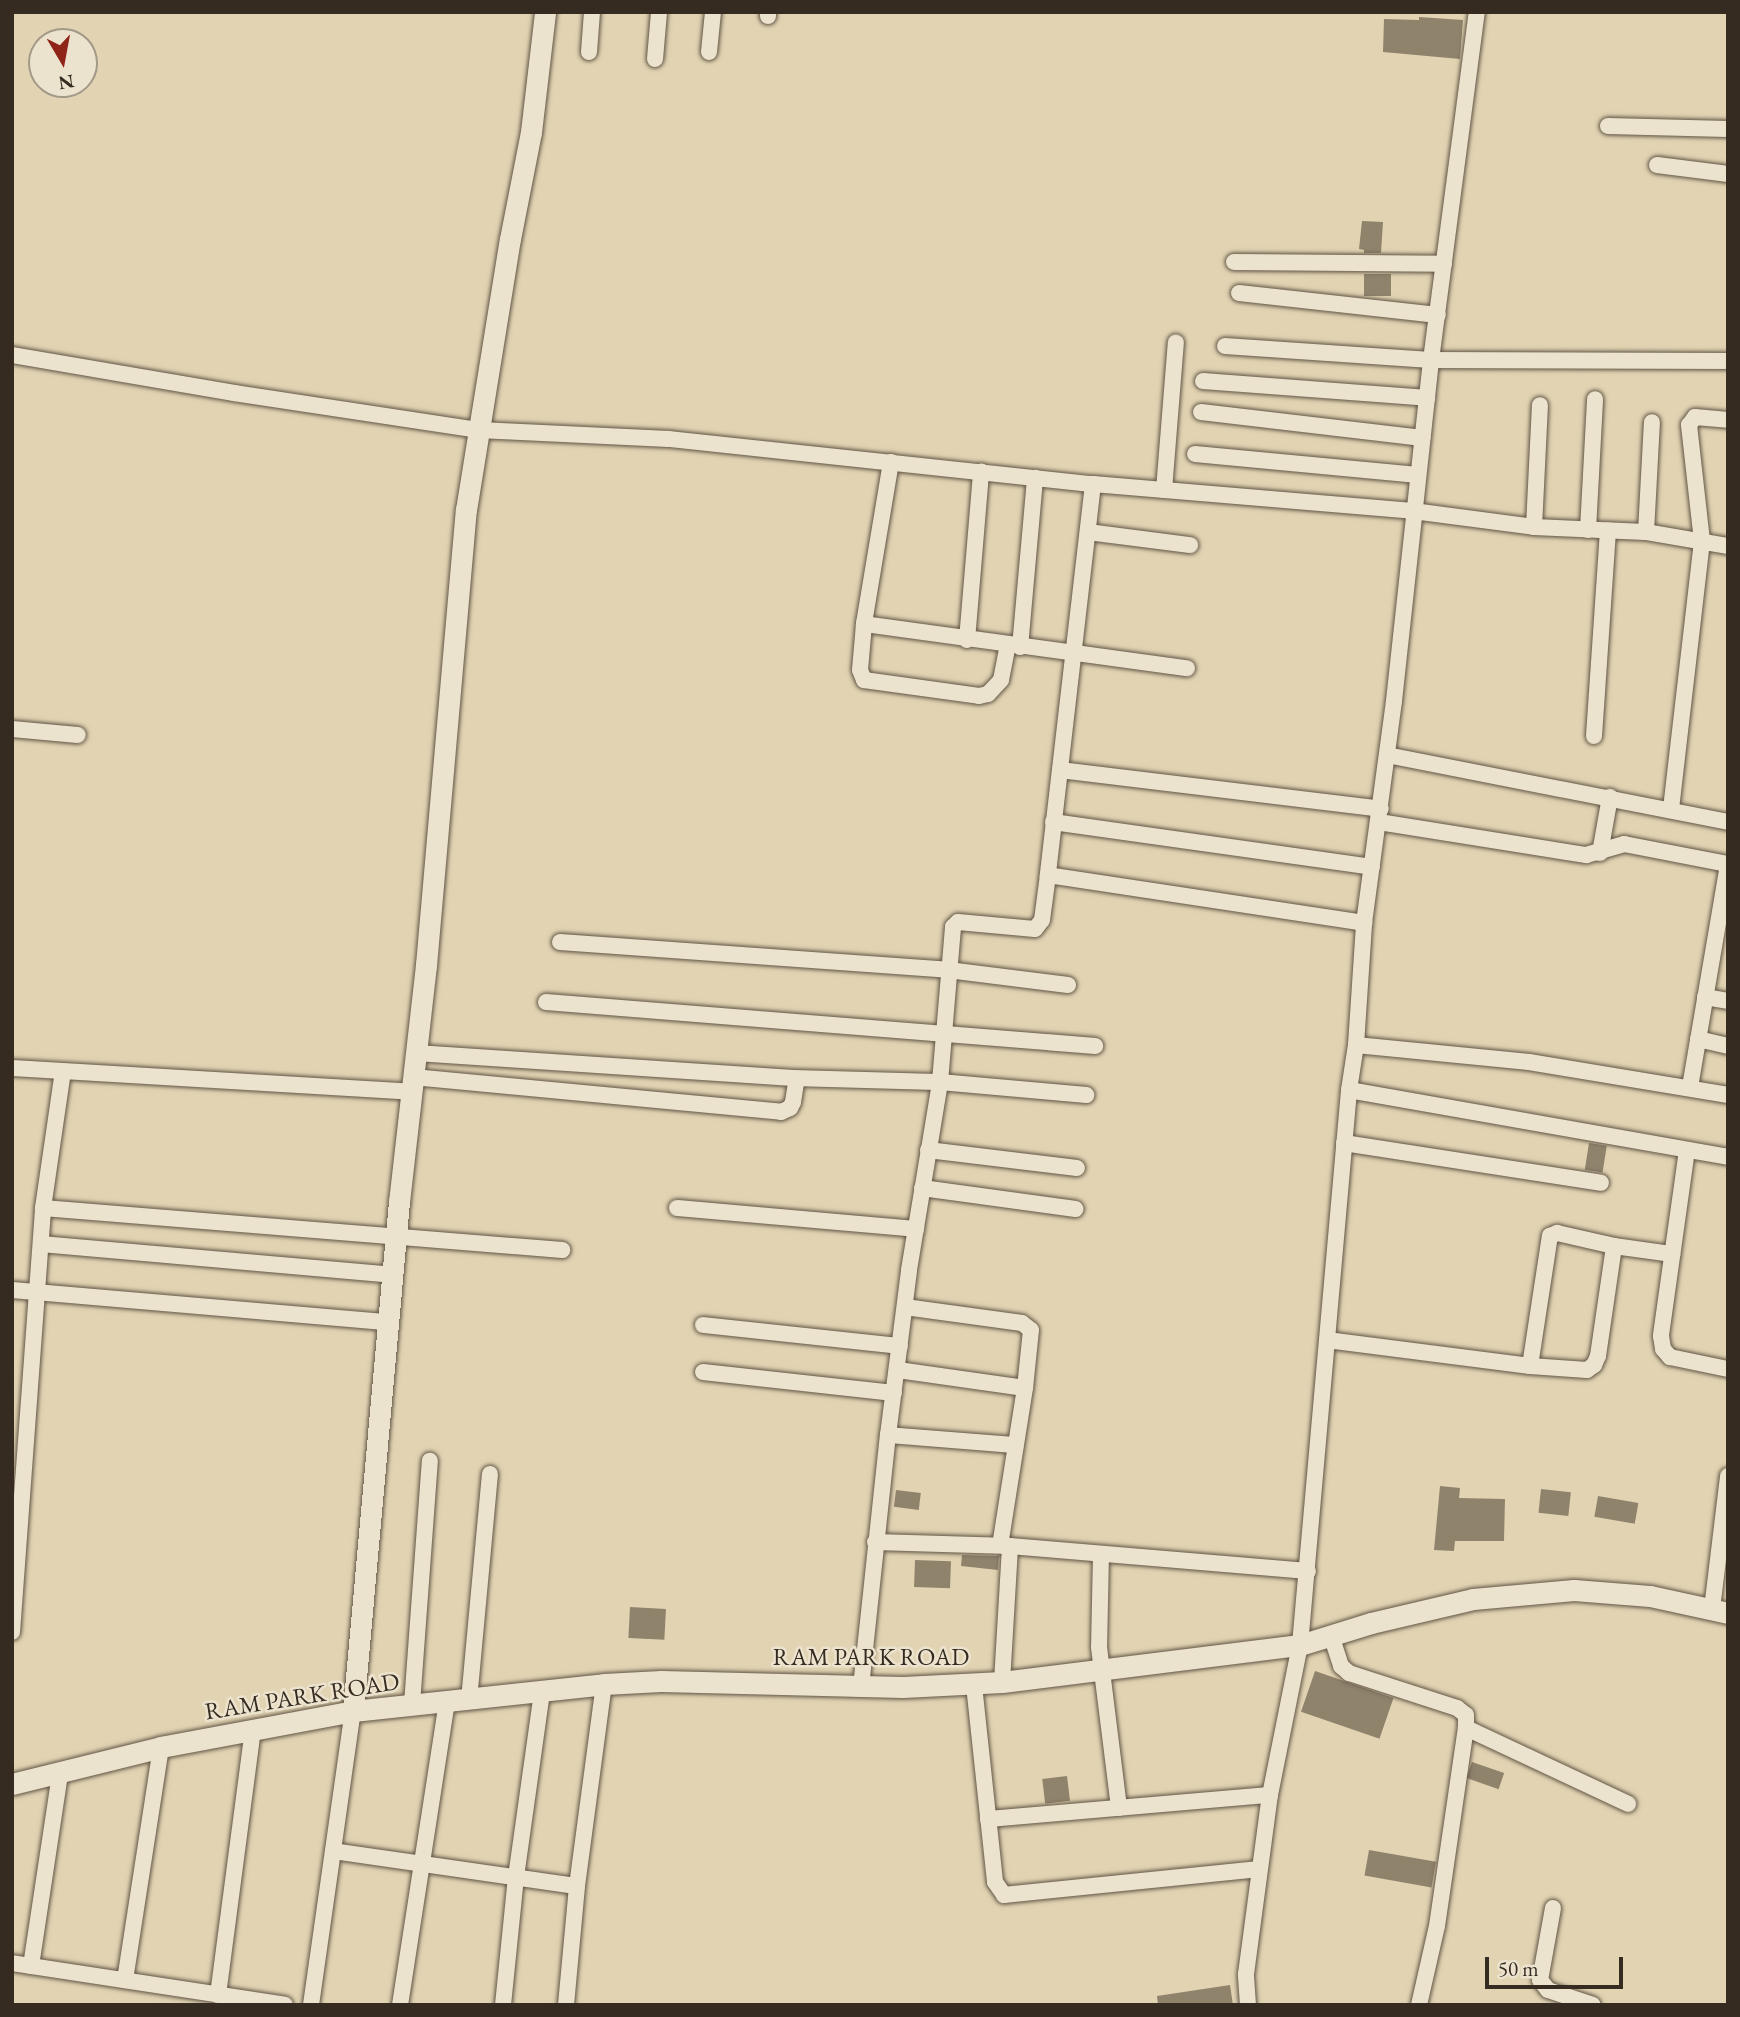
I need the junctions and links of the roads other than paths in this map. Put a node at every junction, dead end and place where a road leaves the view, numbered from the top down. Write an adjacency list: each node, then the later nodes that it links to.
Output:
1 (545, 12): 29 (street)
2 (592, 12): 6 (street)
3 (659, 12): 8 (street)
4 (713, 12): 7 (street)
5 (1478, 12): 14 (street)
6 (589, 52)
7 (709, 52)
8 (655, 59)
9 (1608, 126): 10 (street)
10 (1728, 129)
11 (1657, 165): 12 (street)
12 (1728, 174)
13 (1234, 262): 14 (street)
14 (1444, 264): 16 (street)
15 (1238, 293): 16 (street)
16 (1438, 315): 20 (street)
17 (1176, 342): 37 (street)
18 (1225, 346): 20 (street)
19 (12, 355): 29 (street)
20 (1431, 360): 21 (street); 23 (street)
21 (1728, 361)
22 (1203, 381): 23 (street)
23 (1427, 398): 30 (street)
24 (1595, 398): 40 (street)
25 (1540, 405): 39 (street)
26 (1201, 412): 30 (street)
27 (1728, 420): 44 (street)
28 (1652, 422): 42 (street)
29 (479, 430): 32 (street); 79 (street)
30 (1422, 438): 34 (street)
31 (1195, 454): 34 (street)
32 (891, 463): 33 (street); 47 (street)
33 (981, 472): 35 (street); 48 (street)
34 (1418, 475): 38 (street)
35 (1035, 478): 36 (street); 49 (street)
36 (1093, 484): 37 (street); 43 (street)
37 (1164, 490): 38 (street)
38 (1413, 511): 39 (street); 55 (street)
39 (1534, 527): 40 (street)
40 (1588, 530): 41 (street)
41 (1608, 530): 42 (street); 54 (street)
42 (1646, 532): 44 (street)
43 (1088, 533): 45 (street); 50 (street)
44 (1702, 541): 46 (street); 58 (street)
45 (1190, 545)
46 (1728, 546)
47 (864, 624): 48 (street); 49 (street)
48 (967, 640): 49 (street)
49 (1014, 646): 50 (street)
50 (1075, 654): 51 (street); 56 (street)
51 (1187, 668)
52 (12, 729): 53 (street)
53 (78, 735)
54 (1594, 736)
55 (1387, 755): 57 (street); 59 (street)
56 (1060, 769): 59 (street); 60 (street)
57 (1610, 797): 58 (street); 62 (street)
58 (1671, 809): 61 (street)
59 (1380, 815): 62 (street); 64 (street)
60 (1053, 822): 64 (street); 65 (street)
61 (1728, 822)
62 (1600, 853): 63 (street)
63 (1728, 864): 68 (street)
64 (1372, 867): 66 (street)
65 (1048, 875): 66 (street); 69 (street)
66 (1364, 923): 76 (street)
67 (560, 942): 69 (street)
68 (1721, 949): 71 (street)
69 (948, 970): 70 (street); 74 (street)
70 (1068, 985)
71 (1705, 997): 72 (street); 75 (street)
72 (1728, 1001)
73 (546, 1002): 74 (street)
74 (943, 1034): 77 (street); 83 (street)
75 (1698, 1040): 78 (street); 85 (street)
76 (1356, 1045): 85 (street); 86 (street)
77 (1095, 1046)
78 (1728, 1046)
79 (416, 1054): 82 (street); 84 (street)
80 (12, 1068): 81 (street)
81 (63, 1071): 84 (street); 96 (street)
82 (797, 1078): 83 (street); 84 (street)
83 (940, 1082): 88 (street); 90 (street)
84 (412, 1084): 100 (street)
85 (1690, 1087): 87 (street)
86 (1349, 1090): 89 (street); 91 (street)
87 (1728, 1095)
88 (1086, 1096)
89 (1344, 1143): 94 (street); 111 (street)
90 (929, 1150): 93 (street); 95 (street)
91 (1687, 1150): 92 (street); 104 (street)
92 (1728, 1157)
93 (1077, 1168)
94 (1601, 1183)
95 (922, 1188): 98 (street); 99 (street)
96 (43, 1208): 100 (street); 101 (street)
97 (677, 1208): 99 (street)
98 (1076, 1209)
99 (916, 1229): 108 (street)
100 (396, 1235): 103 (street); 105 (street)
101 (41, 1244): 105 (street); 107 (street)
102 (1614, 1246): 104 (street); 113 (street); 113 (street)
103 (562, 1250)
104 (1672, 1254): 114 (street)
105 (392, 1275): 109 (street)
106 (12, 1290): 107 (street)
107 (39, 1293): 109 (street); 129 (street)
108 (905, 1307): 112 (street); 117 (street)
109 (388, 1322): 140 (street)
110 (703, 1325): 112 (street)
111 (1327, 1340): 113 (street); 127 (street)
112 (900, 1346): 115 (street)
113 (1530, 1366)
114 (1728, 1369)
115 (898, 1370): 117 (street); 118 (street)
116 (703, 1372): 118 (street)
117 (1025, 1388): 120 (street)
118 (894, 1393): 119 (street)
119 (888, 1435): 120 (street); 124 (street)
120 (1016, 1445): 125 (street)
121 (430, 1461): 139 (street)
122 (490, 1474): 138 (street)
123 (1728, 1476): 128 (street)
124 (875, 1542): 125 (street); 136 (street)
125 (1005, 1546): 126 (street); 133 (street)
126 (1101, 1554): 127 (street); 132 (street)
127 (1308, 1571): 131 (street)
128 (1720, 1611): 130 (street, RAM PARK ROAD)
129 (12, 1632)
130 (1331, 1635): 131 (street, RAM PARK ROAD); 141 (street)
131 (1300, 1645): 132 (street, RAM PARK ROAD); 146 (street)
132 (1103, 1670): 133 (street, RAM PARK ROAD); 148 (street)
133 (1002, 1682): 135 (street, RAM PARK ROAD)
134 (604, 1684): 136 (street, RAM PARK ROAD); 137 (street, RAM PARK ROAD); 154 (street)
135 (974, 1685): 136 (street, RAM PARK ROAD); 149 (street)
136 (861, 1687)
137 (542, 1692): 138 (street, RAM PARK ROAD); 153 (street)
138 (458, 1700): 139 (street, RAM PARK ROAD); 151 (street)
139 (412, 1704): 140 (street, RAM PARK ROAD)
140 (353, 1711): 142 (street, RAM PARK ROAD); 150 (street)
141 (1466, 1728): 147 (street); 167 (street)
142 (253, 1730): 143 (street, RAM PARK ROAD); 159 (street)
143 (161, 1747): 144 (street, RAM PARK ROAD); 158 (street)
144 (60, 1774): 145 (street, RAM PARK ROAD); 157 (street)
145 (12, 1784)
146 (1269, 1794): 148 (street); 152 (street)
147 (1628, 1804)
148 (1119, 1808): 149 (street)
149 (988, 1819): 152 (street)
150 (333, 1851): 151 (street); 162 (street)
151 (422, 1864): 153 (street); 163 (street)
152 (1259, 1869): 166 (street)
153 (516, 1877): 154 (street); 164 (street)
154 (577, 1886): 165 (street)
155 (1553, 1908): 160 (street)
156 (12, 1963): 157 (street)
157 (31, 1966): 158 (street)
158 (125, 1980): 159 (street)
159 (218, 1994): 161 (street)
160 (1564, 2000): 168 (street)
161 (285, 2005)
162 (311, 2005)
163 (400, 2005)
164 (503, 2005)
165 (566, 2005)
166 (1248, 2005)
167 (1419, 2005)
168 (1592, 2005)

